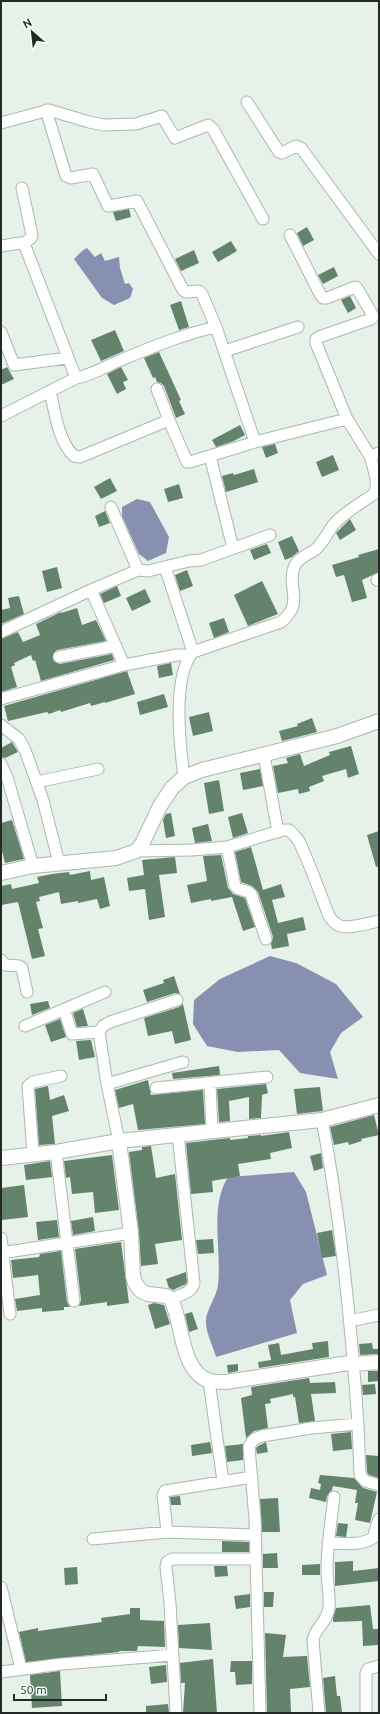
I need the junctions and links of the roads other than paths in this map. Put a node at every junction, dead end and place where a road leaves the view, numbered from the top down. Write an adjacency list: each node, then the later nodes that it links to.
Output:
1 (247, 102): 9 (street)
2 (46, 110): 3 (street); 5 (street); 10 (street)
3 (1, 123)
4 (22, 188): 7 (street)
5 (263, 219)
6 (290, 235): 19 (street)
7 (23, 244): 8 (street); 14 (street)
8 (1, 246)
9 (379, 254)
10 (216, 327): 13 (street); 15 (street)
11 (298, 327): 13 (street)
12 (1, 332): 14 (street)
13 (225, 351): 21 (street)
14 (67, 358): 15 (street)
15 (76, 378): 17 (street)
16 (157, 389): 20 (street)
17 (50, 391): 18 (street); 20 (street)
18 (1, 416)
19 (346, 419): 21 (street); 22 (street)
20 (168, 420): 23 (street)
21 (255, 442): 23 (street)
22 (374, 455): 32 (street)
23 (210, 456): 26 (street)
24 (111, 506): 28 (street)
25 (270, 535): 26 (street)
26 (233, 548): 27 (street)
27 (165, 567): 28 (street); 32 (street)
28 (138, 570): 29 (street)
29 (91, 590): 30 (street); 31 (street)
30 (1, 632)
31 (116, 646): 33 (street); 34 (street)
32 (191, 653): 34 (street); 41 (street)
33 (59, 657)
34 (124, 665): 35 (street)
35 (1, 699)
36 (379, 721): 38 (street)
37 (1, 726): 42 (street)
38 (264, 755): 41 (street); 43 (street)
39 (1, 764): 47 (street)
40 (98, 769): 42 (street)
41 (184, 777): 45 (street)
42 (37, 782): 46 (street)
43 (278, 832): 44 (street); 49 (street)
44 (227, 847): 45 (street); 50 (street)
45 (136, 851): 46 (street)
46 (59, 863): 47 (street)
47 (33, 866): 48 (street)
48 (1, 873)
49 (379, 921)
50 (266, 939)
51 (1, 960): 52 (street)
52 (27, 992)
53 (105, 992): 55 (street)
54 (177, 1000): 57 (street)
55 (64, 1009): 56 (street); 57 (street)
56 (25, 1026)
57 (100, 1032): 62 (street)
58 (183, 1062): 62 (street)
59 (61, 1076): 70 (street)
60 (267, 1077): 61 (street)
61 (210, 1083): 63 (street); 66 (street)
62 (107, 1084): 68 (street)
63 (156, 1088)
64 (379, 1105): 65 (street)
65 (322, 1120): 66 (street); 80 (street)
66 (212, 1131): 67 (street)
67 (178, 1135): 68 (street); 76 (street)
68 (119, 1141): 69 (street); 72 (street)
69 (56, 1152): 70 (street); 74 (street)
70 (33, 1154): 71 (street)
71 (1, 1158)
72 (131, 1233): 74 (street); 76 (street)
73 (1, 1238): 75 (street)
74 (67, 1244): 75 (street); 77 (street)
75 (2, 1252): 78 (street)
76 (171, 1299): 83 (street)
77 (74, 1301)
78 (10, 1314)
79 (379, 1316): 80 (street)
80 (349, 1321): 82 (street)
81 (379, 1362): 82 (street)
82 (354, 1364): 83 (street); 84 (street)
83 (209, 1380): 86 (street)
84 (358, 1424): 85 (street); 87 (street)
85 (252, 1477): 86 (street); 91 (street)
86 (223, 1481): 90 (street)
87 (379, 1485)
88 (334, 1496): 93 (street)
89 (379, 1519): 93 (street)
90 (167, 1532): 91 (street); 92 (street)
91 (255, 1535): 94 (street)
92 (93, 1539)
93 (328, 1543): 102 (street)
94 (256, 1559): 96 (street); 101 (street)
95 (1, 1587): 98 (street)
96 (173, 1654): 98 (street); 100 (street)
97 (379, 1666): 103 (street)
98 (21, 1669): 99 (street)
99 (1, 1672)
100 (176, 1713)
101 (260, 1713)
102 (319, 1713)
103 (366, 1713)

